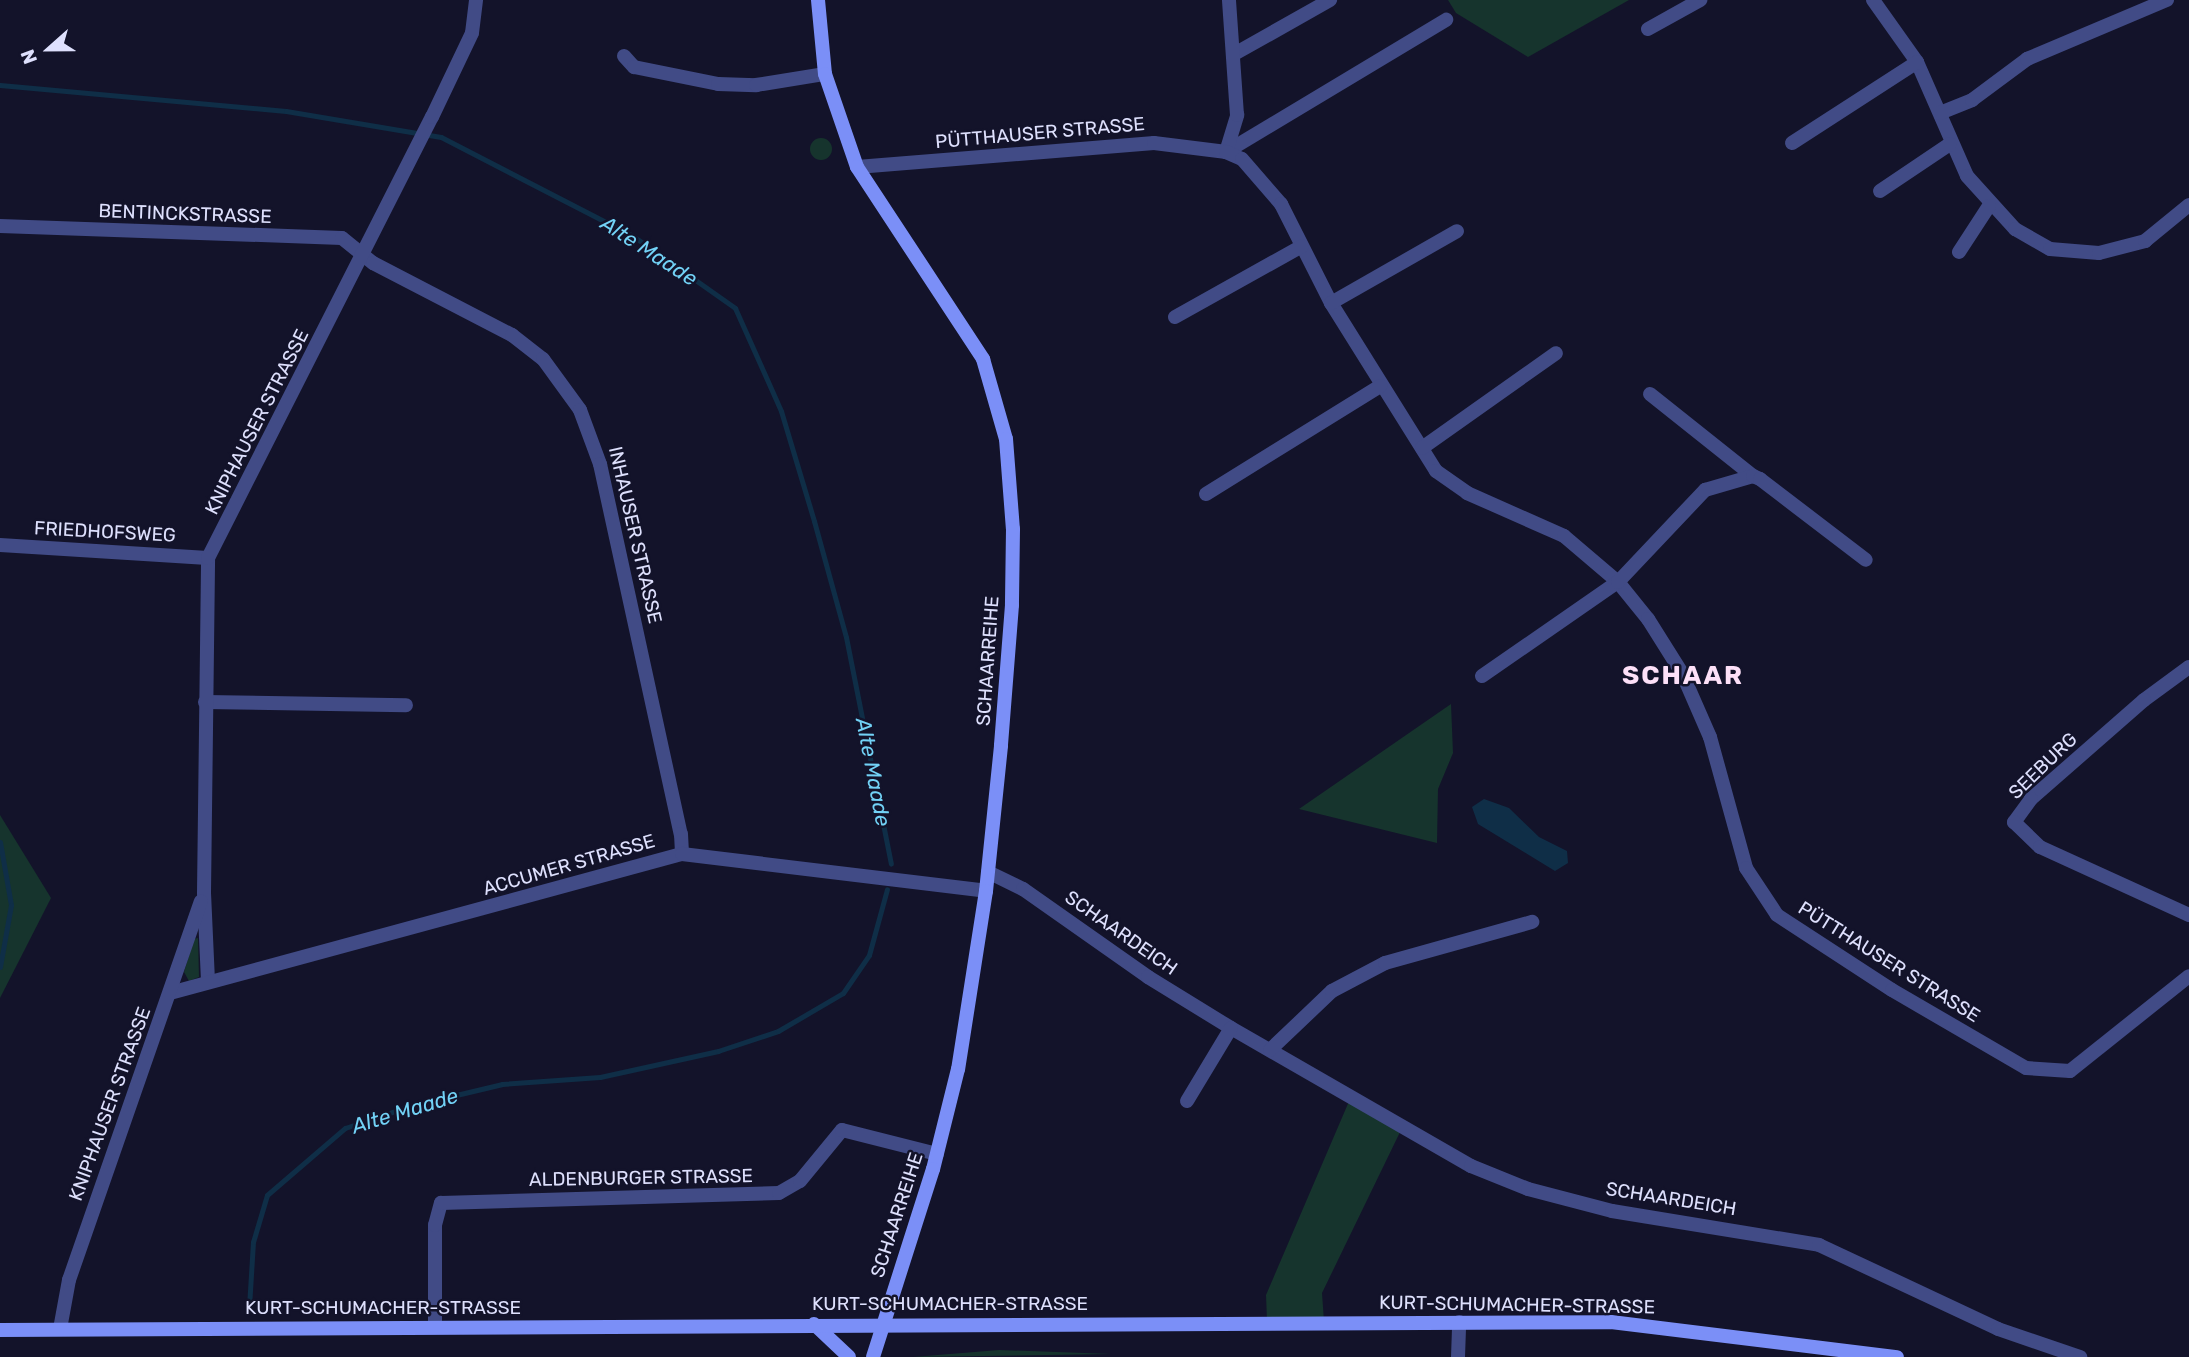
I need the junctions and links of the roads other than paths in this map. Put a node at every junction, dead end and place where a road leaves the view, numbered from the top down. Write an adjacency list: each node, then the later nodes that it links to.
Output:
1 (477, 0): 26 (street, KNIPHAUSER STRASSE)
2 (818, 0): 13 (main road, SCHAARREIHE)
3 (1229, 0): 10 (street)
4 (1330, 0): 10 (street)
5 (1700, 0): 9 (street)
6 (1873, 0): 12 (street)
7 (2167, 0): 14 (street)
8 (1446, 20): 17 (street)
9 (1648, 29)
10 (1236, 54): 17 (street)
11 (624, 56): 13 (street)
12 (1917, 62): 14 (street); 15 (street)
13 (825, 74): 18 (main road, SCHAARREIHE)
14 (1940, 113): 16 (street)
15 (1792, 143)
16 (1950, 144): 19 (street); 20 (street)
17 (1226, 152): 18 (street, PÜTTHAUSER STRASSE); 24 (street, PÜTTHAUSER STRASSE)
18 (857, 167): 44 (main road, SCHAARREIHE)
19 (1880, 191)
20 (1989, 206): 21 (street); 25 (street)
21 (2187, 211)
22 (0, 226): 26 (street, BENTINCKSTRASSE)
23 (1457, 231): 27 (street)
24 (1302, 246): 27 (street, PÜTTHAUSER STRASSE); 28 (street)
25 (1959, 253)
26 (364, 255): 36 (street, KNIPHAUSER STRASSE); 43 (street, INHAUSER STRASSE)
27 (1331, 303): 30 (street, PÜTTHAUSER STRASSE)
28 (1175, 317)
29 (1556, 353): 32 (street)
30 (1380, 386): 32 (street, PÜTTHAUSER STRASSE); 34 (street)
31 (1650, 394): 33 (street)
32 (1422, 448): 38 (street, PÜTTHAUSER STRASSE)
33 (1752, 477): 37 (street); 38 (street)
34 (1206, 494)
35 (0, 545): 36 (street, FRIEDHOFSWEG)
36 (208, 558): 41 (street, KNIPHAUSER STRASSE)
37 (1867, 560)
38 (1618, 582): 40 (street); 49 (street, PÜTTHAUSER STRASSE)
39 (2189, 667): 47 (street, SEEBURG)
40 (1482, 676)
41 (205, 702): 42 (street); 46 (street, KNIPHAUSER STRASSE)
42 (406, 705)
43 (682, 854): 45 (street, ACCUMER STRASSE); 50 (street, ACCUMER STRASSE)
44 (988, 872): 45 (main road, SCHAARREIHE); 52 (street, SCHAARDEICH)
45 (986, 891): 55 (main road, SCHAARREIHE)
46 (204, 894): 50 (street, KNIPHAUSER STRASSE); 51 (street, KNIPHAUSER STRASSE)
47 (2189, 915)
48 (1532, 922): 53 (street)
49 (2189, 976)
50 (208, 981): 51 (street, ACCUMER STRASSE)
51 (170, 993): 60 (street, KNIPHAUSER STRASSE)
52 (1231, 1028): 53 (street, SCHAARDEICH); 54 (street)
53 (1270, 1050): 66 (street, SCHAARDEICH)
54 (1187, 1101)
55 (937, 1154): 58 (main road, SCHAARREIHE); 59 (street, ALDENBURGER STRASSE)
56 (1459, 1322): 58 (main road, KURT-SCHUMACHER-STRASSE); 64 (street); 65 (main road, KURT-SCHUMACHER-STRASSE)
57 (814, 1324): 58 (main road, KURT-SCHUMACHER-STRASSE); 59 (main road, KURT-SCHUMACHER-STRASSE); 62 (main road)
58 (882, 1325): 63 (main road, SCHAARREIHE)
59 (435, 1327): 60 (main road, KURT-SCHUMACHER-STRASSE)
60 (60, 1329): 61 (main road, KURT-SCHUMACHER-STRASSE)
61 (0, 1330)
62 (849, 1357)
63 (873, 1357)
64 (1458, 1357)
65 (1897, 1357)
66 (2080, 1357)

